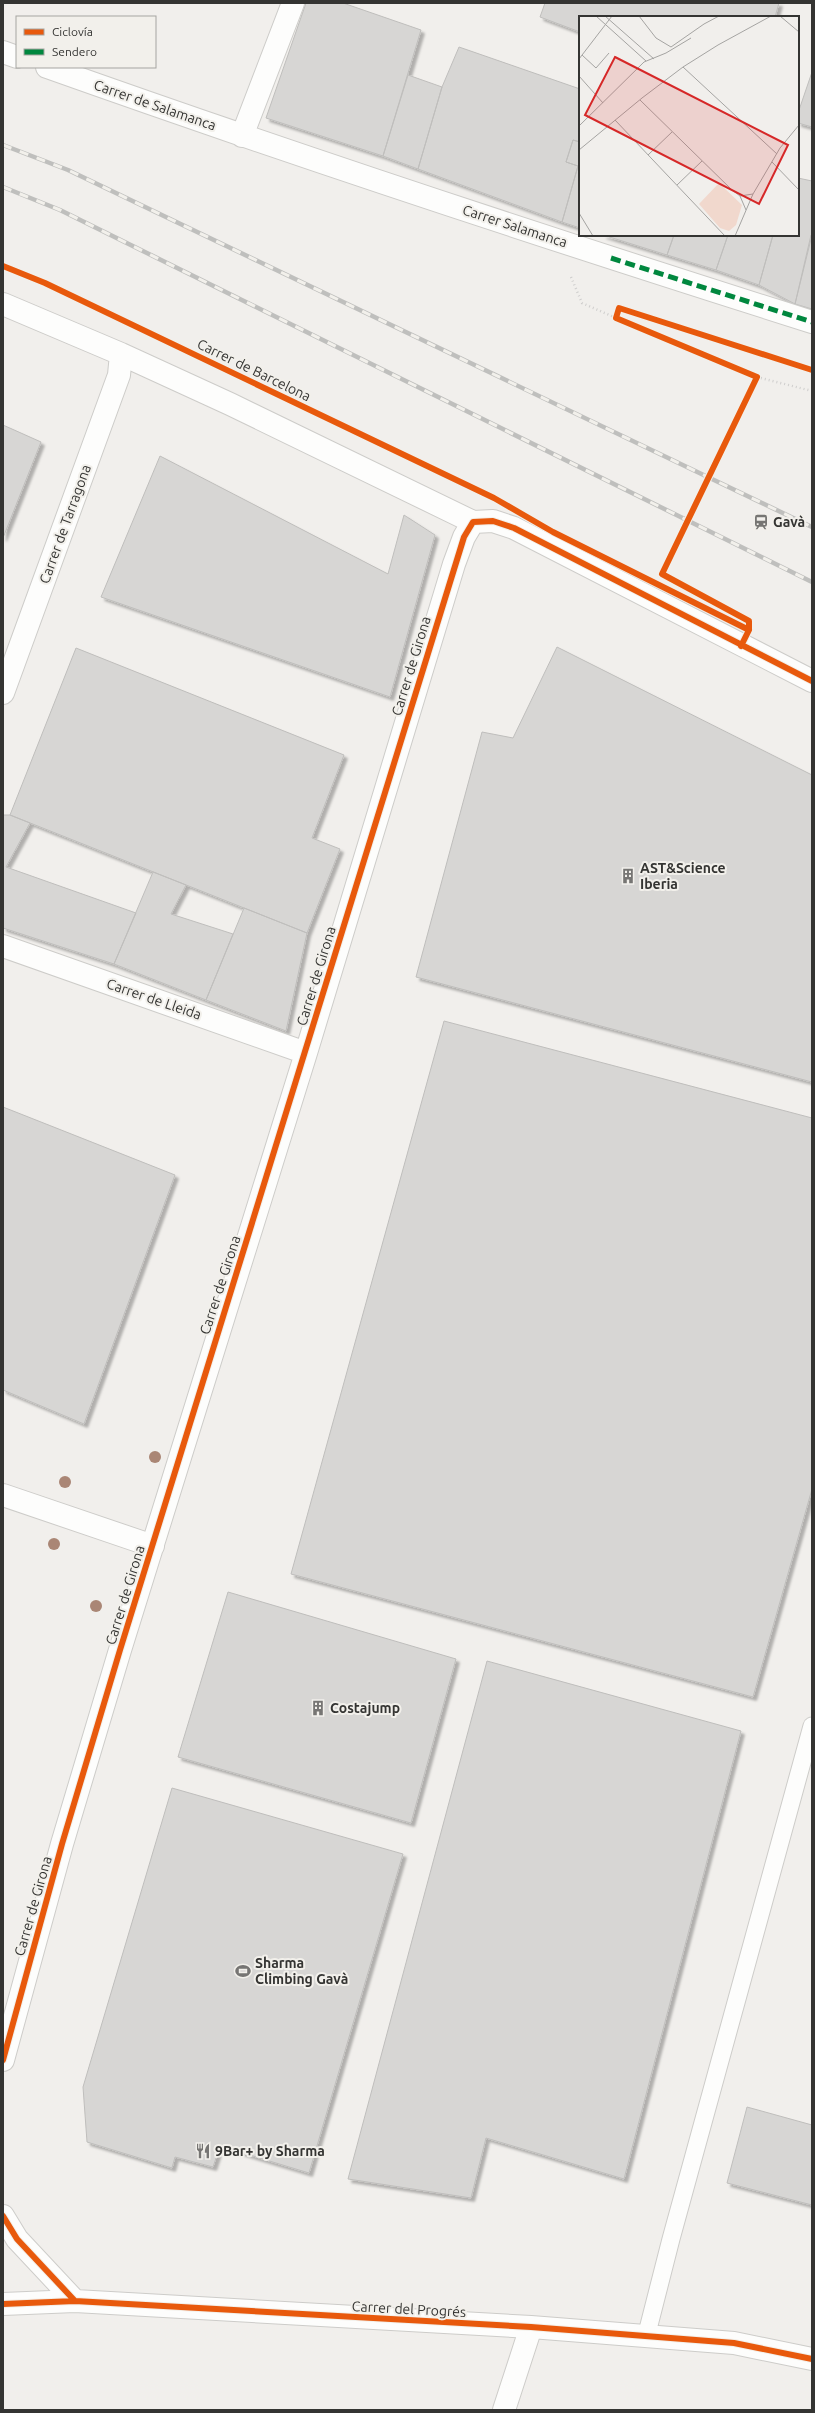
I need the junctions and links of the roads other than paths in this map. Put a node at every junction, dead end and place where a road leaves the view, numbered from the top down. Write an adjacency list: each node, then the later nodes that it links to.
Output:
1 (293, 3): 5 (street)
2 (3, 52): 3 (street)
3 (16, 56)
4 (50, 68): 5 (street, Carrer de Salamanca)
5 (242, 136): 7 (street, Carrer Salamanca)
6 (3, 304): 8 (street)
7 (812, 322)
8 (121, 354): 9 (street); 11 (street, Carrer de Tarragona)
9 (473, 522): 10 (street); 13 (street, Carrer de Girona)
10 (812, 681)
11 (3, 693)
12 (3, 946): 13 (street, Carrer de Lleida)
13 (306, 1053): 15 (street, Carrer de Girona)
14 (3, 1495): 15 (street)
15 (152, 1546): 17 (street, Carrer de Girona)
16 (812, 1726): 22 (lane)
17 (3, 2060)
18 (3, 2216): 19 (street)
19 (75, 2301): 20 (street, Carrer del Progrés); 21 (street, Carrer del Progrés)
20 (3, 2304)
21 (531, 2327): 22 (street, Carrer del Progrés); 24 (street)
22 (646, 2337): 23 (street, Carrer del Progrés)
23 (812, 2359)
24 (504, 2410)

